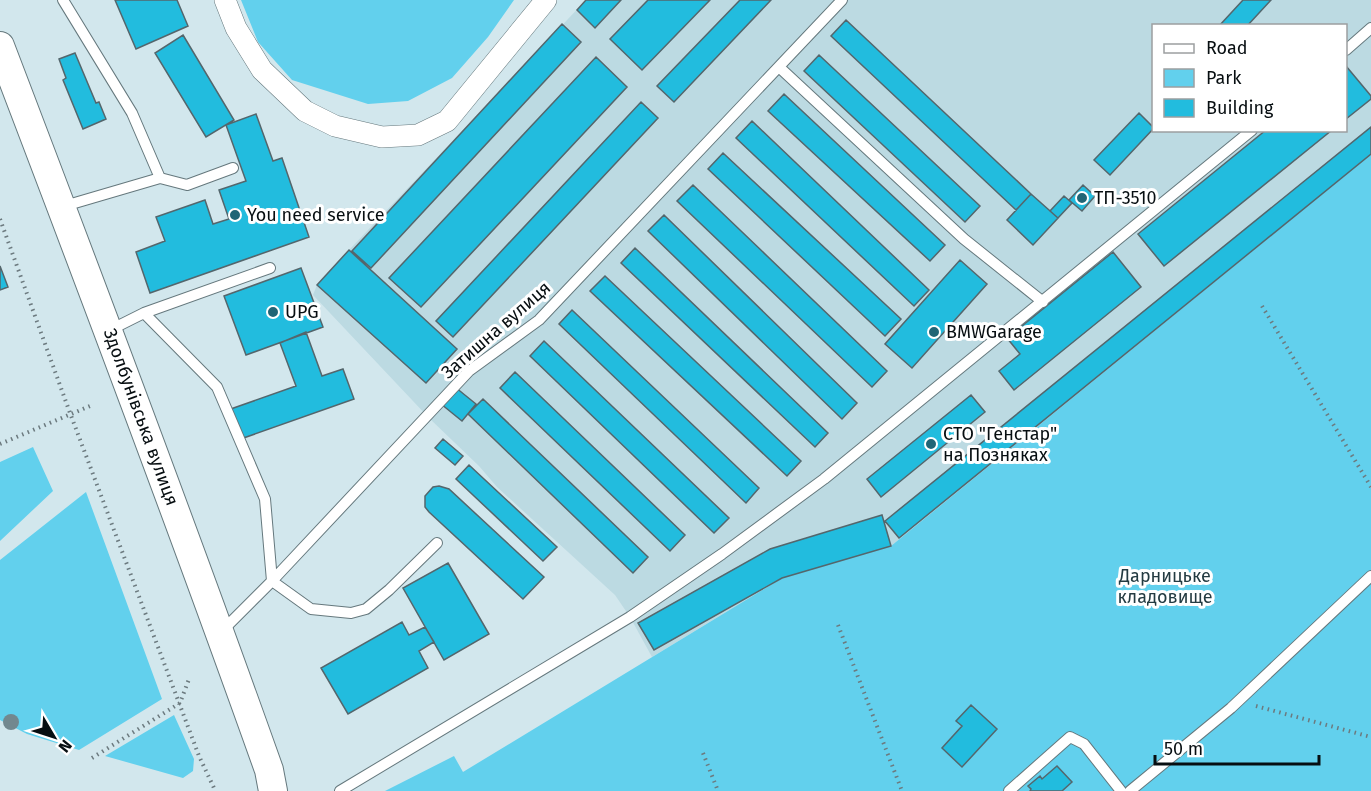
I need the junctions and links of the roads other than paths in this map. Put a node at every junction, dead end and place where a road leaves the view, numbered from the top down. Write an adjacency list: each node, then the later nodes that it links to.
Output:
1 (63, 0): 11 (lane)
2 (225, 0): 3 (street)
3 (546, 0)
4 (842, 0): 8 (lane, Затишна вулиця)
5 (1371, 28): 7 (lane)
6 (0, 46): 12 (street, Здолбунівська вулиця)
7 (1347, 49)
8 (779, 67): 14 (lane); 19 (lane, Затишна вулиця)
9 (1250, 132): 14 (lane)
10 (232, 168): 11 (lane)
11 (160, 178): 12 (lane)
12 (61, 207): 16 (street, Здолбунівська вулиця)
13 (270, 268): 15 (lane)
14 (1043, 302): 22 (lane)
15 (144, 313): 16 (lane); 19 (lane)
16 (109, 331): 20 (street, Здолбунівська вулиця)
17 (437, 543): 19 (lane)
18 (1371, 576): 25 (lane)
19 (272, 581): 20 (lane, Затишна вулиця)
20 (220, 633): 21 (street, Здолбунівська вулиця)
21 (273, 791)
22 (340, 791)
23 (1009, 791): 24 (lane)
24 (1121, 791)
25 (1130, 791)

